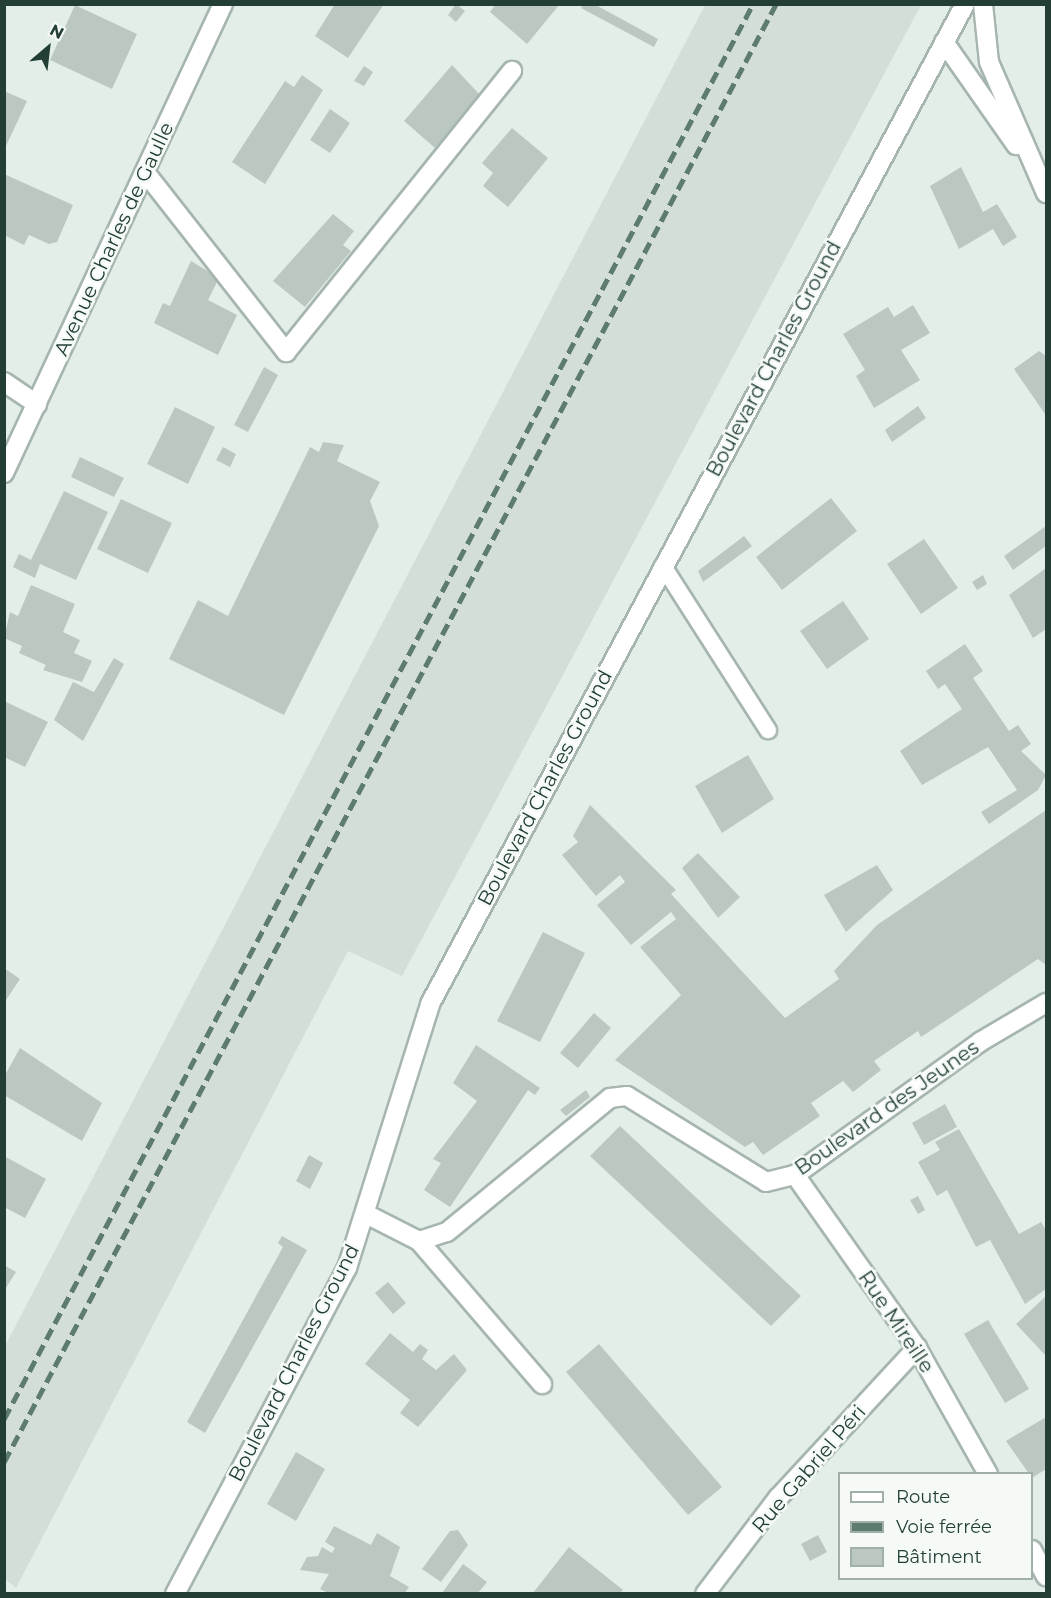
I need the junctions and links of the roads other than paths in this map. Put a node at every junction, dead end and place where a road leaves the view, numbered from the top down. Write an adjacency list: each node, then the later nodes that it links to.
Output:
1 (223, 4): 6 (street, Avenue Charles de Gaulle)
2 (965, 4): 4 (street, Boulevard Charles Ground)
3 (983, 4): 7 (street)
4 (944, 42): 7 (street); 11 (street, Boulevard Charles Ground)
5 (512, 71): 6 (street)
6 (145, 172): 9 (street, Avenue Charles de Gaulle)
7 (1043, 185)
8 (4, 382): 9 (street)
9 (37, 404): 10 (street, Avenue Charles de Gaulle)
10 (4, 473)
11 (663, 566): 12 (lane); 15 (street, Boulevard Charles Ground)
12 (768, 730)
13 (1047, 1003): 14 (street, Boulevard des Jeunes)
14 (795, 1175): 16 (street, Boulevard des Jeunes); 17 (street, Rue Mireille)
15 (366, 1214): 16 (street); 22 (street, Boulevard Charles Ground)
16 (419, 1241): 18 (street)
17 (917, 1348): 19 (street, Rue Mireille); 23 (street, Rue Gabriel Péri)
18 (542, 1384)
19 (987, 1472)
20 (1033, 1552): 21 (street)
21 (1047, 1576)
22 (175, 1593)
23 (705, 1593)

